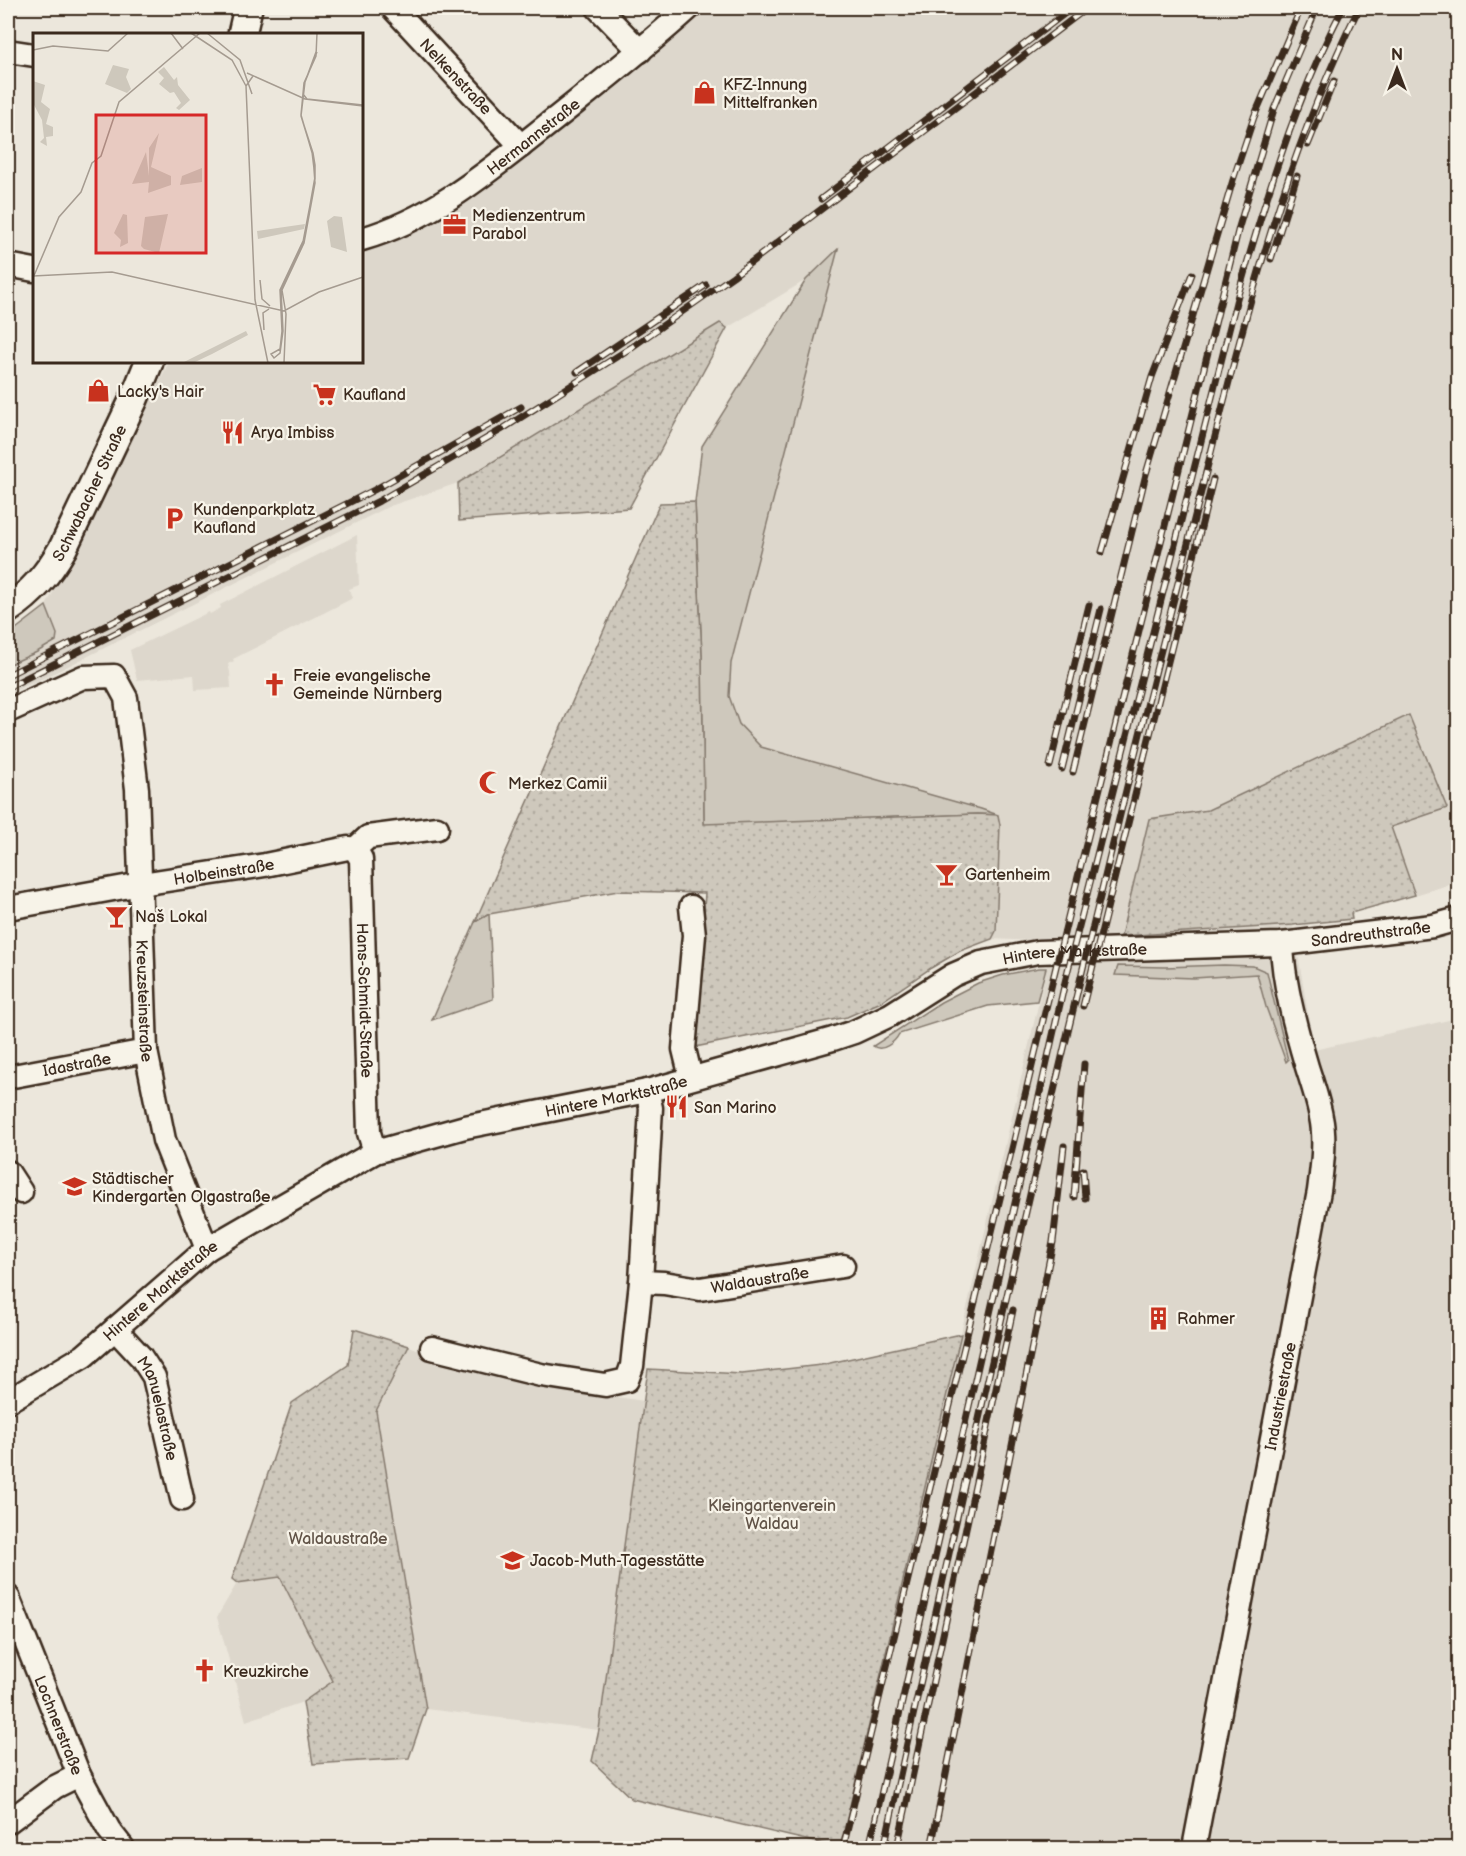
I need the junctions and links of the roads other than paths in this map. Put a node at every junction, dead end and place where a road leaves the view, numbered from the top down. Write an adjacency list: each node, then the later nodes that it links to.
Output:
1 (248, 8): 5 (main road)
2 (393, 8): 9 (street, Nelkenstraße)
3 (598, 8): 7 (street)
4 (689, 8): 7 (street, Hermannstraße)
5 (242, 33)
6 (8, 51): 8 (street)
7 (640, 51): 9 (street, Hermannstraße)
8 (33, 55)
9 (521, 146): 10 (street, Hermannstraße)
10 (363, 239)
11 (8, 265): 12 (street)
12 (33, 270)
13 (149, 363): 14 (main road, Schwabacher Straße)
14 (8, 609)
15 (8, 711): 18 (street, Kreuzsteinstraße)
16 (437, 828): 17 (street, Holbeinstraße)
17 (355, 849): 18 (street, Holbeinstraße); 27 (street, Hans-Schmidt-Straße)
18 (141, 884): 20 (street, Holbeinstraße); 23 (street, Kreuzsteinstraße)
19 (691, 907): 25 (street)
20 (8, 908)
21 (1458, 919): 22 (street, Sandreuthstraße)
22 (1282, 944): 25 (street, Hintere Marktstraße); 41 (street, Industriestraße)
23 (146, 1051): 24 (street, Idastraße); 30 (street, Kreuzsteinstraße)
24 (8, 1077)
25 (691, 1078): 26 (street, Hintere Marktstraße)
26 (647, 1090): 27 (street, Hintere Marktstraße); 32 (street)
27 (375, 1152): 30 (street, Hintere Marktstraße)
28 (8, 1172): 29 (street)
29 (21, 1192)
30 (207, 1249): 33 (street, Hintere Marktstraße)
31 (843, 1266): 32 (street, Waldaustraße)
32 (641, 1282): 34 (street)
33 (115, 1329): 35 (street, Hintere Marktstraße); 36 (street, Manuelastraße)
34 (432, 1348)
35 (8, 1401)
36 (182, 1499)
37 (8, 1597): 38 (street, Lochnerstraße)
38 (78, 1775): 39 (street); 40 (street, Lochnerstraße)
39 (8, 1822)
40 (123, 1848)
41 (1194, 1848)

